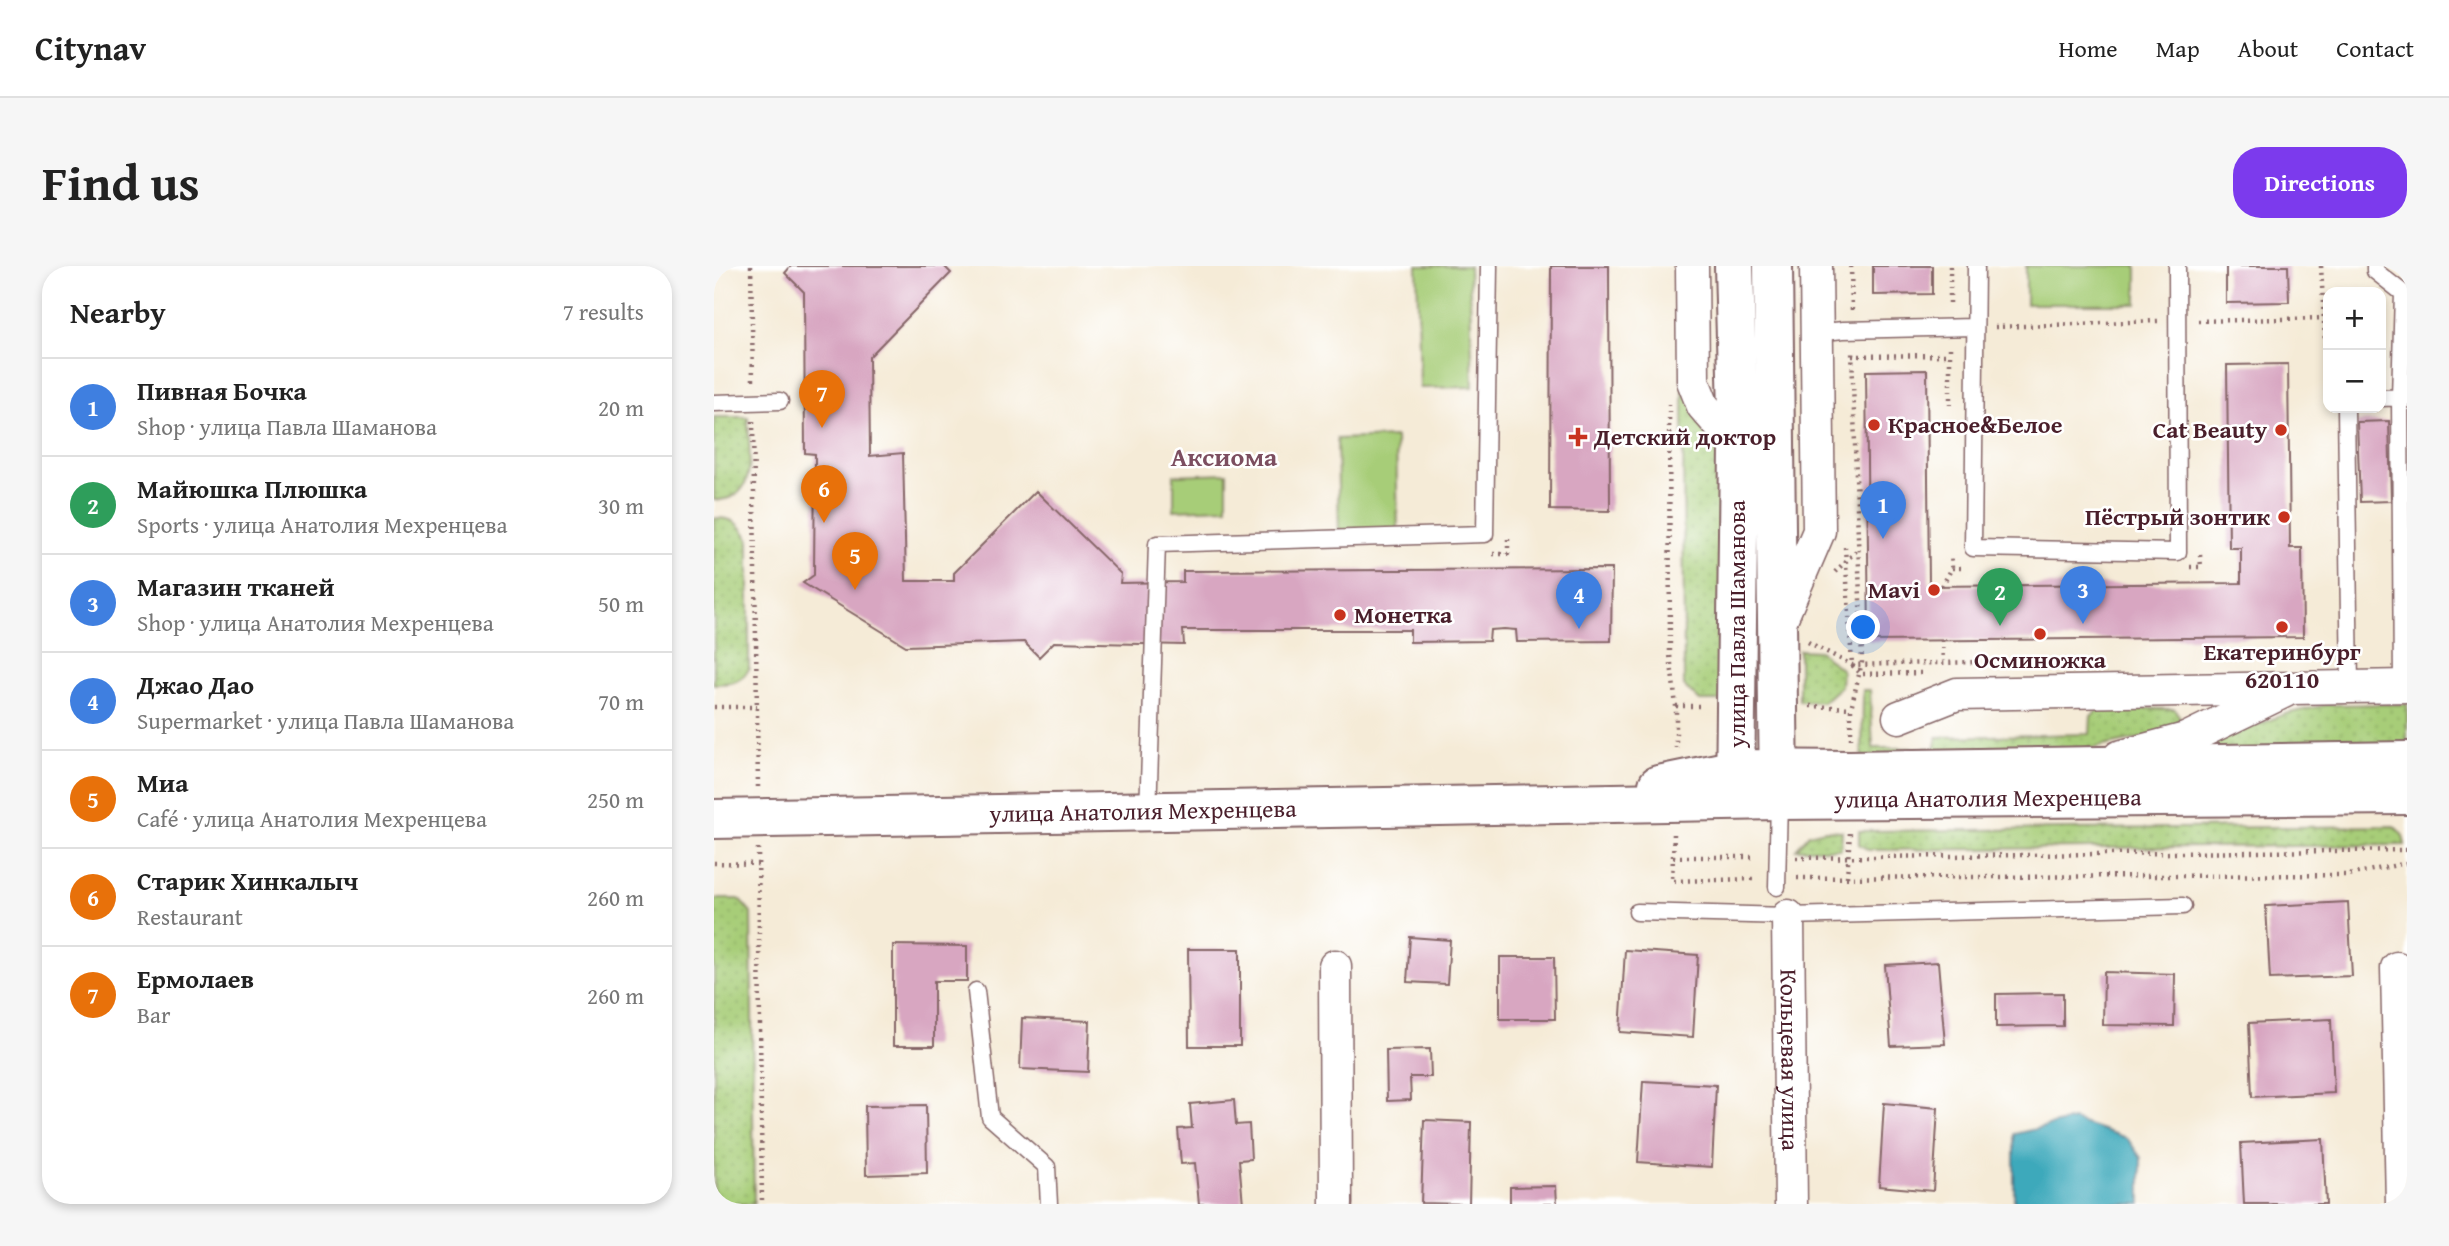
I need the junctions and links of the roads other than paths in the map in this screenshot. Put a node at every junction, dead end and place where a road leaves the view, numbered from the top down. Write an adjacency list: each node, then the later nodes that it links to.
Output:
1 (1489, 266): 28 (lane)
2 (1692, 266): 15 (street)
3 (1734, 266): 15 (street, улица Павла Шаманова)
4 (1773, 266): 16 (street, улица Павла Шаманова)
5 (1816, 266): 10 (street, улица Павла Шаманова)
6 (1976, 266): 9 (lane)
7 (2177, 266): 9 (lane)
8 (2375, 266): 11 (lane)
9 (1974, 327): 10 (lane)
10 (1816, 333): 16 (street, улица Павла Шаманова)
11 (2403, 397): 18 (lane)
12 (780, 401): 13 (lane)
13 (714, 403)
14 (2346, 413): 17 (lane)
15 (1739, 446): 26 (street, улица Павла Шаманова)
16 (1788, 632): 25 (street, улица Павла Шаманова)
17 (2350, 686): 18 (street, улица Анатолия Мехренцева); 19 (street, улица Анатолия Мехренцева)
18 (2405, 686)
19 (2293, 687): 20 (street, улица Анатолия Мехренцева); 22 (street, улица Анатолия Мехренцева)
20 (2177, 690): 21 (street, улица Анатолия Мехренцева); 22 (street)
21 (1899, 717)
22 (2186, 739): 24 (street, улица Анатолия Мехренцева)
23 (2407, 761): 24 (street, улица Анатолия Мехренцева)
24 (2088, 765): 25 (street, улица Анатолия Мехренцева)
25 (1779, 784): 26 (street, улица Анатолия Мехренцева); 27 (street, улица Анатолия Мехренцева); 30 (lane)
26 (1735, 785): 28 (street, улица Анатолия Мехренцева)
27 (2407, 795)
28 (1149, 813): 29 (street, улица Анатолия Мехренцева)
29 (714, 819)
30 (1778, 883)
31 (2183, 906): 33 (lane)
32 (1637, 912): 33 (lane)
33 (1788, 916): 39 (street, Кольцевая улица)
34 (1335, 966): 38 (street)
35 (2397, 968): 40 (street)
36 (976, 991): 37 (lane)
37 (1049, 1204)
38 (1336, 1204)
39 (1791, 1204)
40 (2402, 1204)

